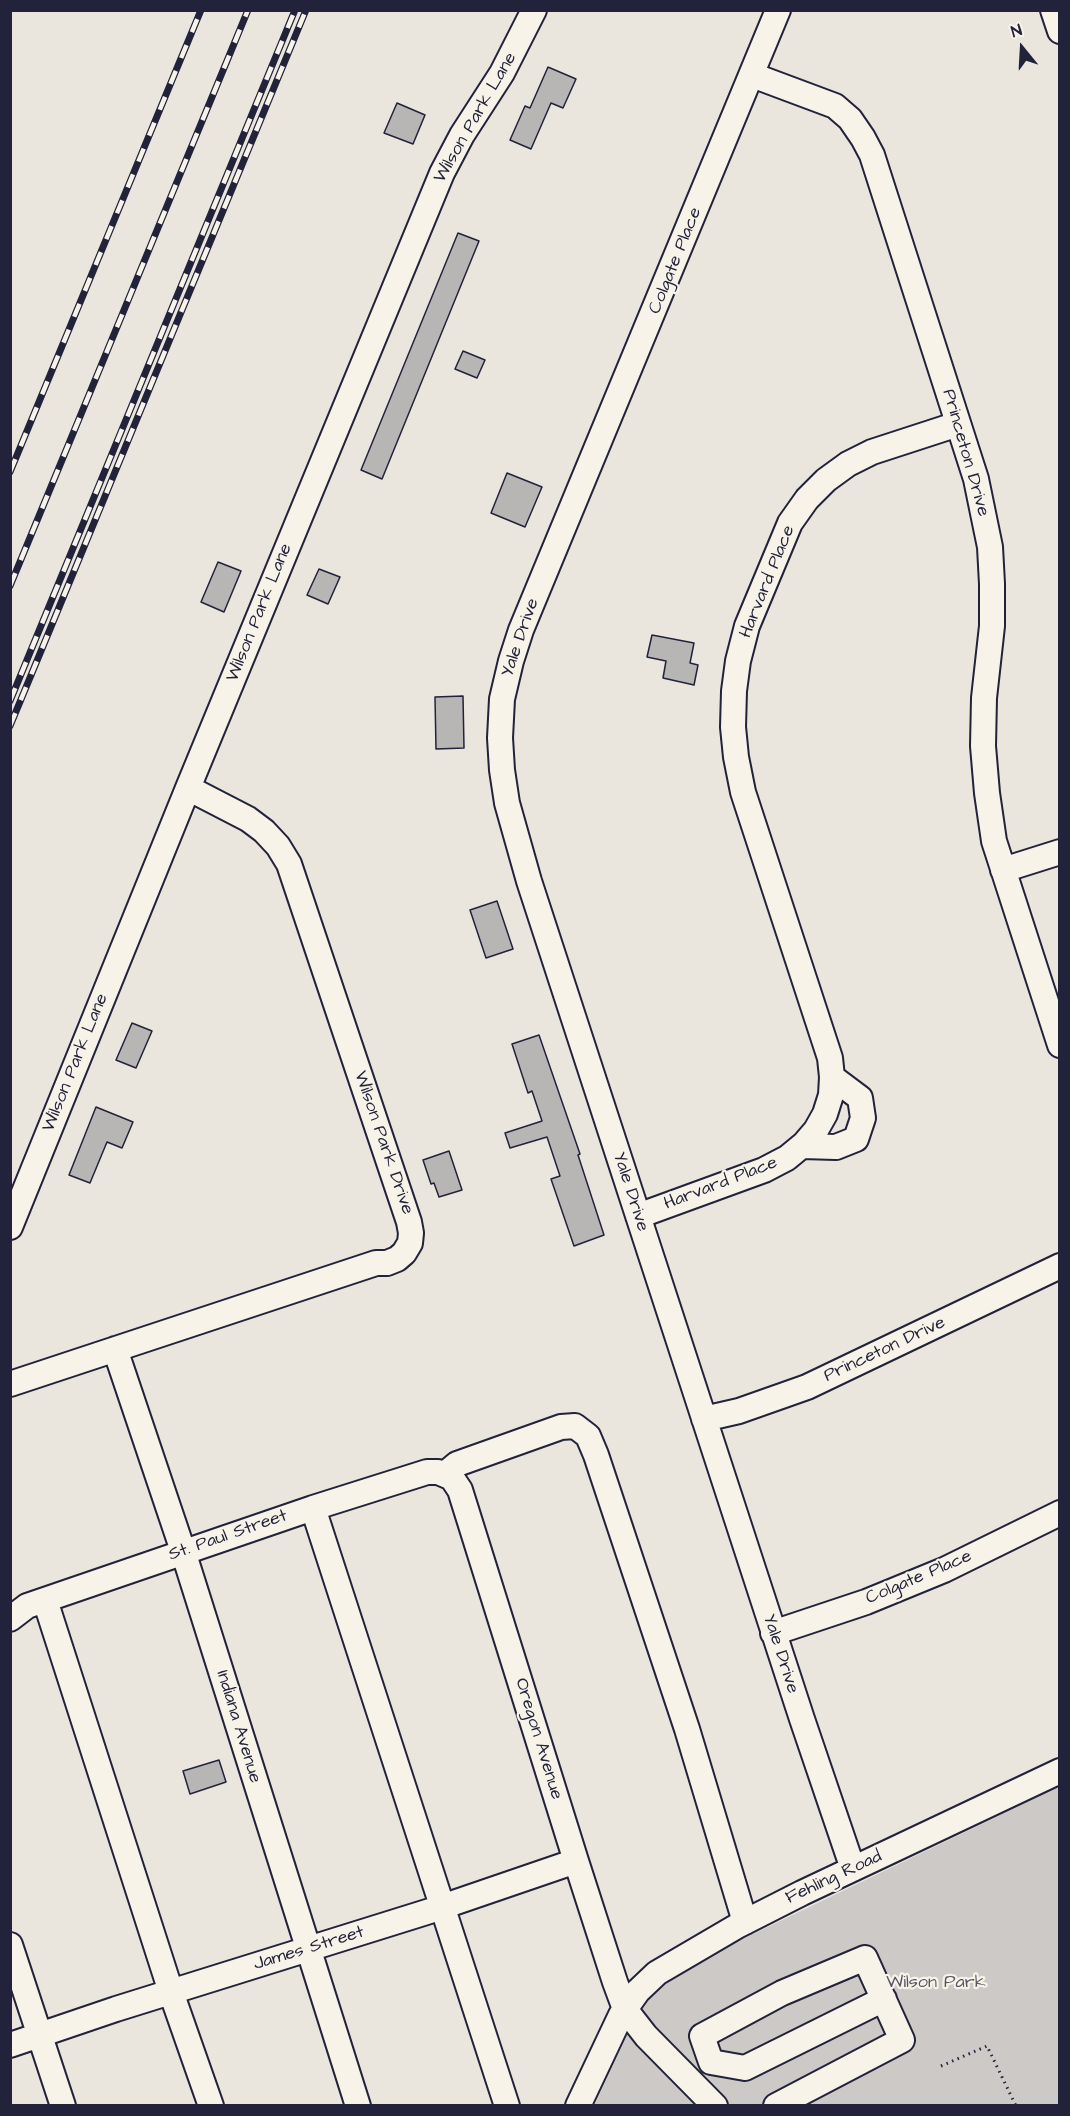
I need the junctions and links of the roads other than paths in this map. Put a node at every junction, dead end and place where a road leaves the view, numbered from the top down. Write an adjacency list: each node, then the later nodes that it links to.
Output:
1 (534, 10): 8 (street, Wilson Park Lane)
2 (778, 10): 5 (street, Colgate Place)
3 (1053, 10): 4 (street)
4 (1059, 31)
5 (752, 75): 6 (street, Princeton Drive); 7 (street, Colgate Place)
6 (958, 424): 10 (street, Princeton Drive); 12 (street, Harvard Place)
7 (572, 511): 14 (street, Yale Drive)
8 (188, 788): 15 (street, Wilson Park Lane); 17 (street, Wilson Park Drive)
9 (1059, 852): 10 (street)
10 (1003, 870): 11 (street, Princeton Drive)
11 (1059, 1045)
12 (832, 1077): 13 (street, Harvard Place); 13 (street)
13 (802, 1146): 14 (street, Harvard Place)
14 (638, 1216): 19 (street, Yale Drive)
15 (10, 1227)
16 (1059, 1266): 19 (street, Princeton Drive)
17 (115, 1349): 18 (street, Wilson Park Drive); 23 (street, Indiana Avenue)
18 (10, 1384)
19 (704, 1419): 26 (street, Yale Drive)
20 (445, 1474): 21 (street, St. Paul Street); 28 (street, Oregon Avenue); 31 (street)
21 (313, 1508): 23 (street, St. Paul Street); 30 (street)
22 (1059, 1513): 26 (street, Colgate Place)
23 (183, 1551): 24 (street, St. Paul Street); 33 (street, Indiana Avenue)
24 (45, 1600): 25 (street, St. Paul Street); 34 (street)
25 (12, 1617)
26 (773, 1633): 29 (street, Yale Drive)
27 (1059, 1771): 29 (street, Fehling Road)
28 (576, 1861): 30 (street, James Street); 36 (street, Oregon Avenue)
29 (853, 1869): 31 (street, Fehling Road)
30 (443, 1906): 33 (street, James Street); 42 (street)
31 (745, 1922): 36 (street, Fehling Road)
32 (10, 1945): 37 (street)
33 (308, 1950): 34 (street, James Street); 41 (street, Indiana Avenue)
34 (171, 1992): 37 (street, James Street); 40 (street)
35 (884, 1999): 35 (street); 45 (street)
36 (625, 2008): 43 (street, Fehling Road); 44 (street, Oregon Avenue)
37 (40, 2035): 38 (street, James Street); 39 (street)
38 (10, 2045)
39 (63, 2106)
40 (210, 2106)
41 (358, 2106)
42 (507, 2106)
43 (578, 2106)
44 (715, 2106)
45 (776, 2106)

